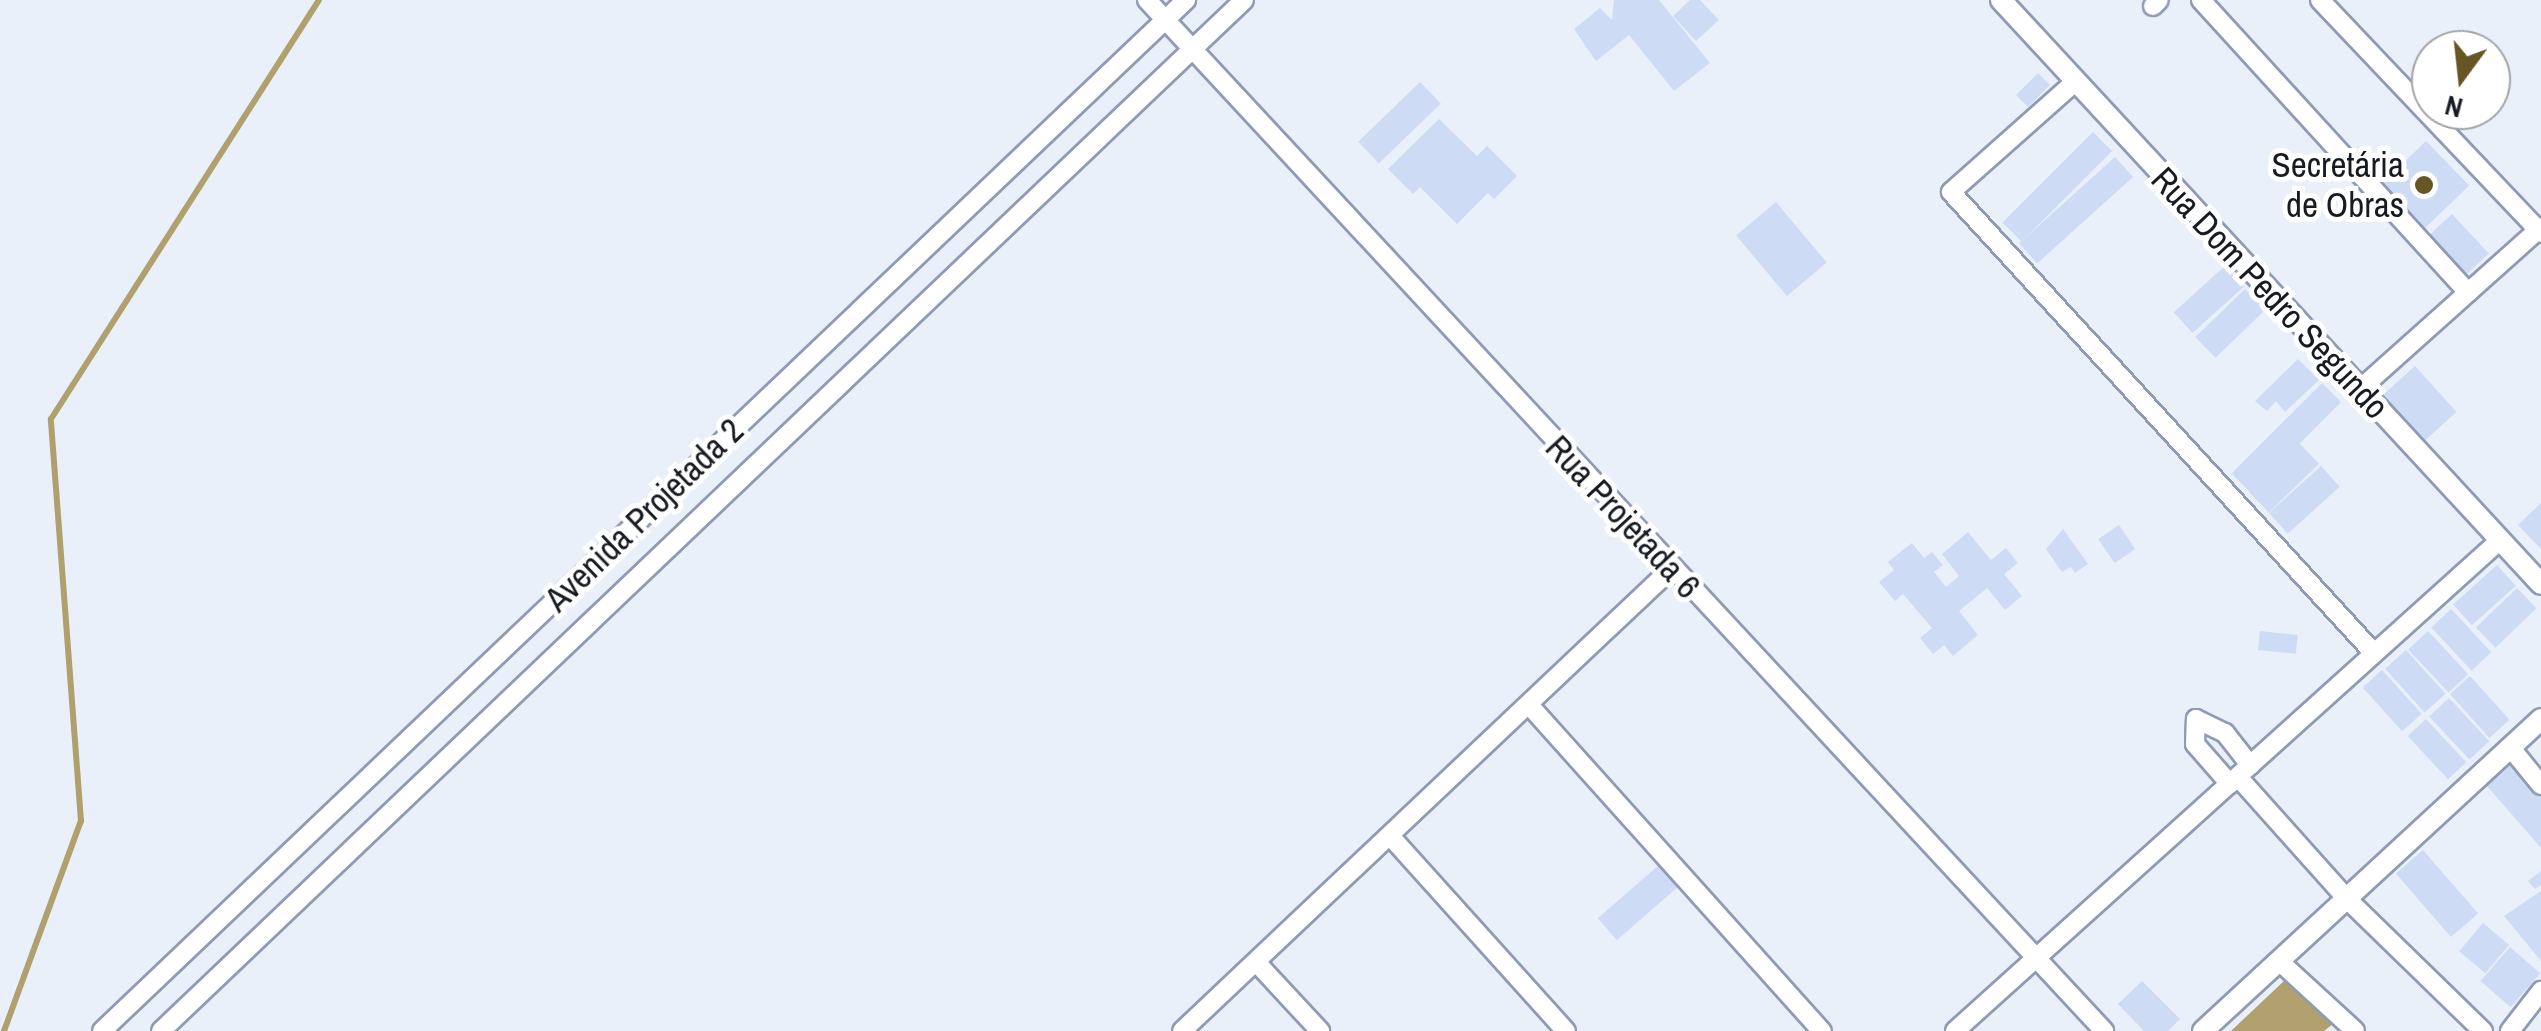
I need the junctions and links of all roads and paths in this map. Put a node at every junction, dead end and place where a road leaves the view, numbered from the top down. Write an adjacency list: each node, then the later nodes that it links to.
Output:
1 (1147, 0): 7 (street, Rua Projetada 6)
2 (1186, 0): 7 (street, Avenida Projetada 2)
3 (1244, 0): 8 (street, Avenida Projetada 2)
4 (2001, 0): 9 (street, Rua Dom Pedro Segundo)
5 (2201, 0): 11 (street)
6 (2320, 0): 10 (street)
7 (1164, 20): 8 (street, Rua Projetada 6); 28 (street, Avenida Projetada 2)
8 (1191, 50): 14 (street, Rua Projetada 6); 29 (street, Avenida Projetada 2)
9 (2076, 81): 12 (street, Rua Dom Pedro Segundo); 16 (street)
10 (2540, 230): 11 (street)
11 (2468, 292): 12 (street)
12 (2359, 390): 13 (street, Rua Dom Pedro Segundo)
13 (2499, 541): 15 (street, Rua Dom Pedro Segundo); 16 (street)
14 (1671, 569): 17 (street); 24 (street, Rua Projetada 6)
15 (2541, 584)
16 (2373, 652): 20 (street)
17 (1530, 706): 22 (street); 33 (street)
18 (2541, 719): 19 (street)
19 (2510, 747): 21 (street); 23 (street)
20 (2239, 775): 23 (street); 24 (street)
21 (2541, 785)
22 (1392, 838): 26 (street); 32 (street)
23 (2346, 898): 25 (street); 38 (street)
24 (2037, 958): 34 (street); 35 (street, Rua Projetada 6)
25 (2278, 961): 36 (street); 37 (street)
26 (1257, 963): 30 (street); 31 (street)
27 (2541, 991): 39 (street)
28 (102, 1031)
29 (161, 1031)
30 (1182, 1031)
31 (1320, 1031)
32 (1566, 1031)
33 (1822, 1031)
34 (1956, 1031)
35 (2104, 1031)
36 (2203, 1031)
37 (2355, 1031)
38 (2483, 1031)
39 (2510, 1031)

